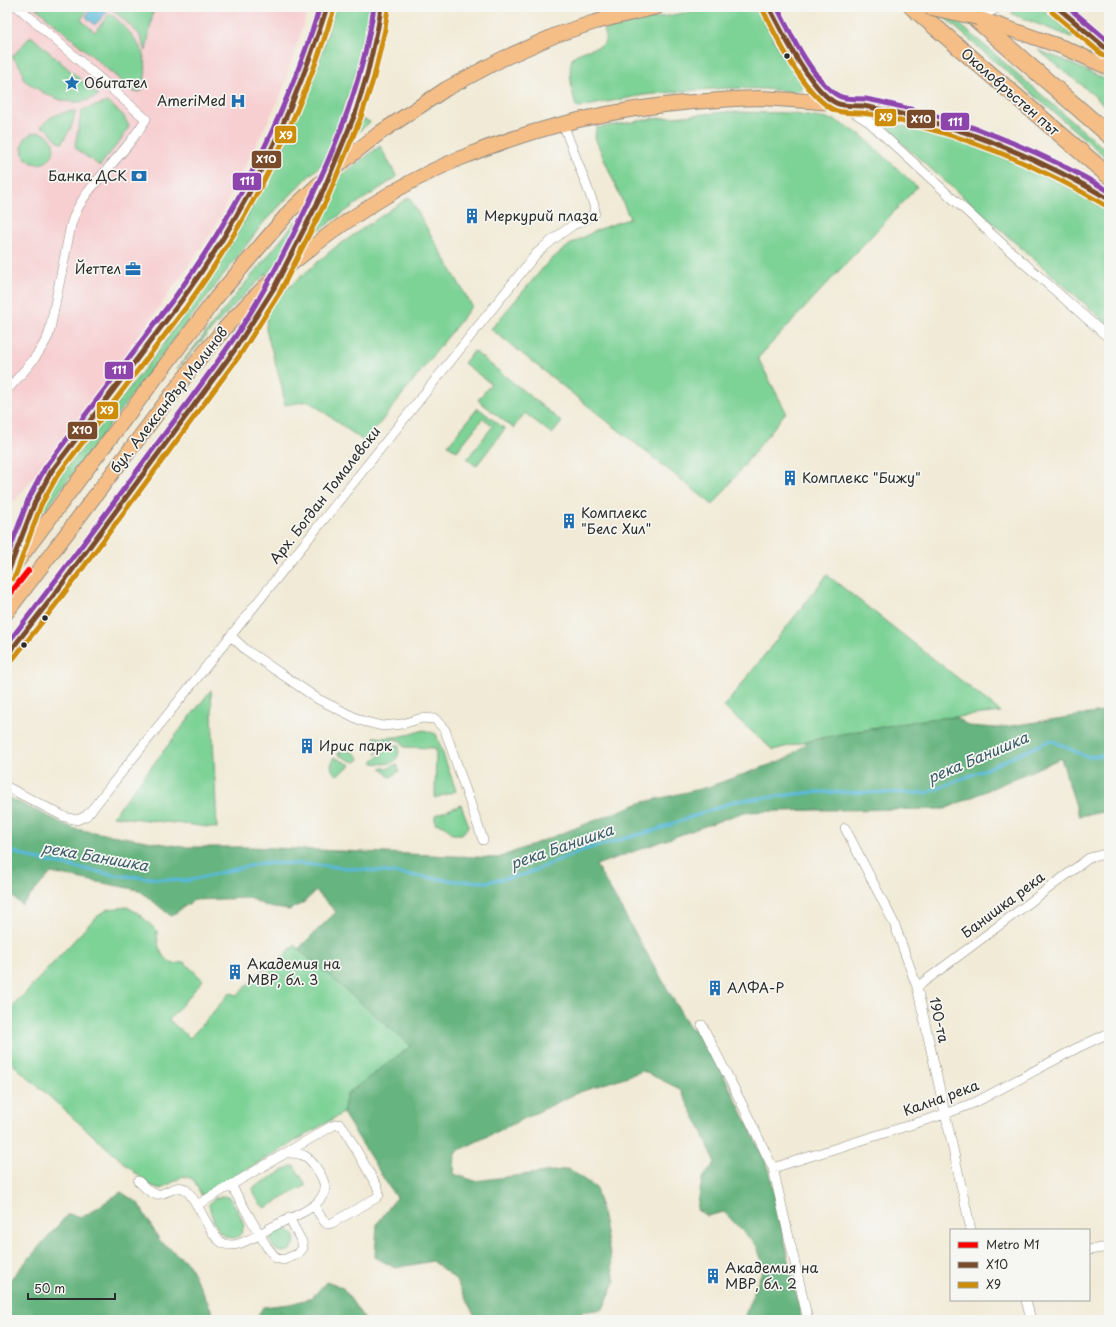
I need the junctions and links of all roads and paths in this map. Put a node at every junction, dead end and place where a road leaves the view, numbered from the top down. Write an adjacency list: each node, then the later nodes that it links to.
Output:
1 (18, 7): 22 (street)
2 (327, 7): 23 (street, бул. Александър Малинов)
3 (381, 7): 15 (street)
4 (658, 7): 23 (main road, бул. Александър Малинов)
5 (769, 7): 14 (street)
6 (912, 7): 18 (highway, Околовръстен път)
7 (927, 7): 11 (main road, bridge)
8 (962, 7): 17 (highway)
9 (999, 7): 11 (street)
10 (1057, 7): 12 (street)
11 (978, 18): 13 (main road)
12 (1109, 51)
13 (1109, 68)
14 (837, 103): 16 (main road, бул. Александър Малинов); 19 (main road, бул. Александър Малинов); 20 (street)
15 (355, 114)
16 (563, 124): 24 (main road, бул. Александър Малинов); 25 (street, Арх. Богдан Томалевски)
17 (1109, 135)
18 (1109, 176)
19 (1109, 199)
20 (1109, 338)
21 (234, 351): 26 (street, бул. Александър Малинов)
22 (7, 390)
23 (8, 573)
24 (7, 612)
25 (231, 636): 27 (street, Арх. Богдан Томалевски); 29 (street)
26 (7, 655)
27 (7, 787)
28 (845, 828): 31 (street, 190-та)
29 (484, 840)
30 (1109, 853): 31 (street, Банишка река)
31 (917, 987): 34 (street, 190-та)
32 (702, 1025): 36 (street)
33 (1109, 1033): 34 (street, Кална река)
34 (945, 1114): 36 (street, Кална река); 42 (street, 190-та)
35 (287, 1152): 38 (street); 40 (street); 40 (street)
36 (773, 1168): 47 (street)
37 (138, 1181): 39 (street)
38 (231, 1185): 39 (street); 43 (street)
39 (197, 1205): 43 (street)
40 (314, 1206): 41 (street)
41 (289, 1218): 43 (street); 43 (street)
42 (971, 1229)
43 (260, 1234)
44 (1109, 1247): 45 (street)
45 (1090, 1250)
46 (1026, 1301): 48 (street)
47 (808, 1320)
48 (1031, 1320)

